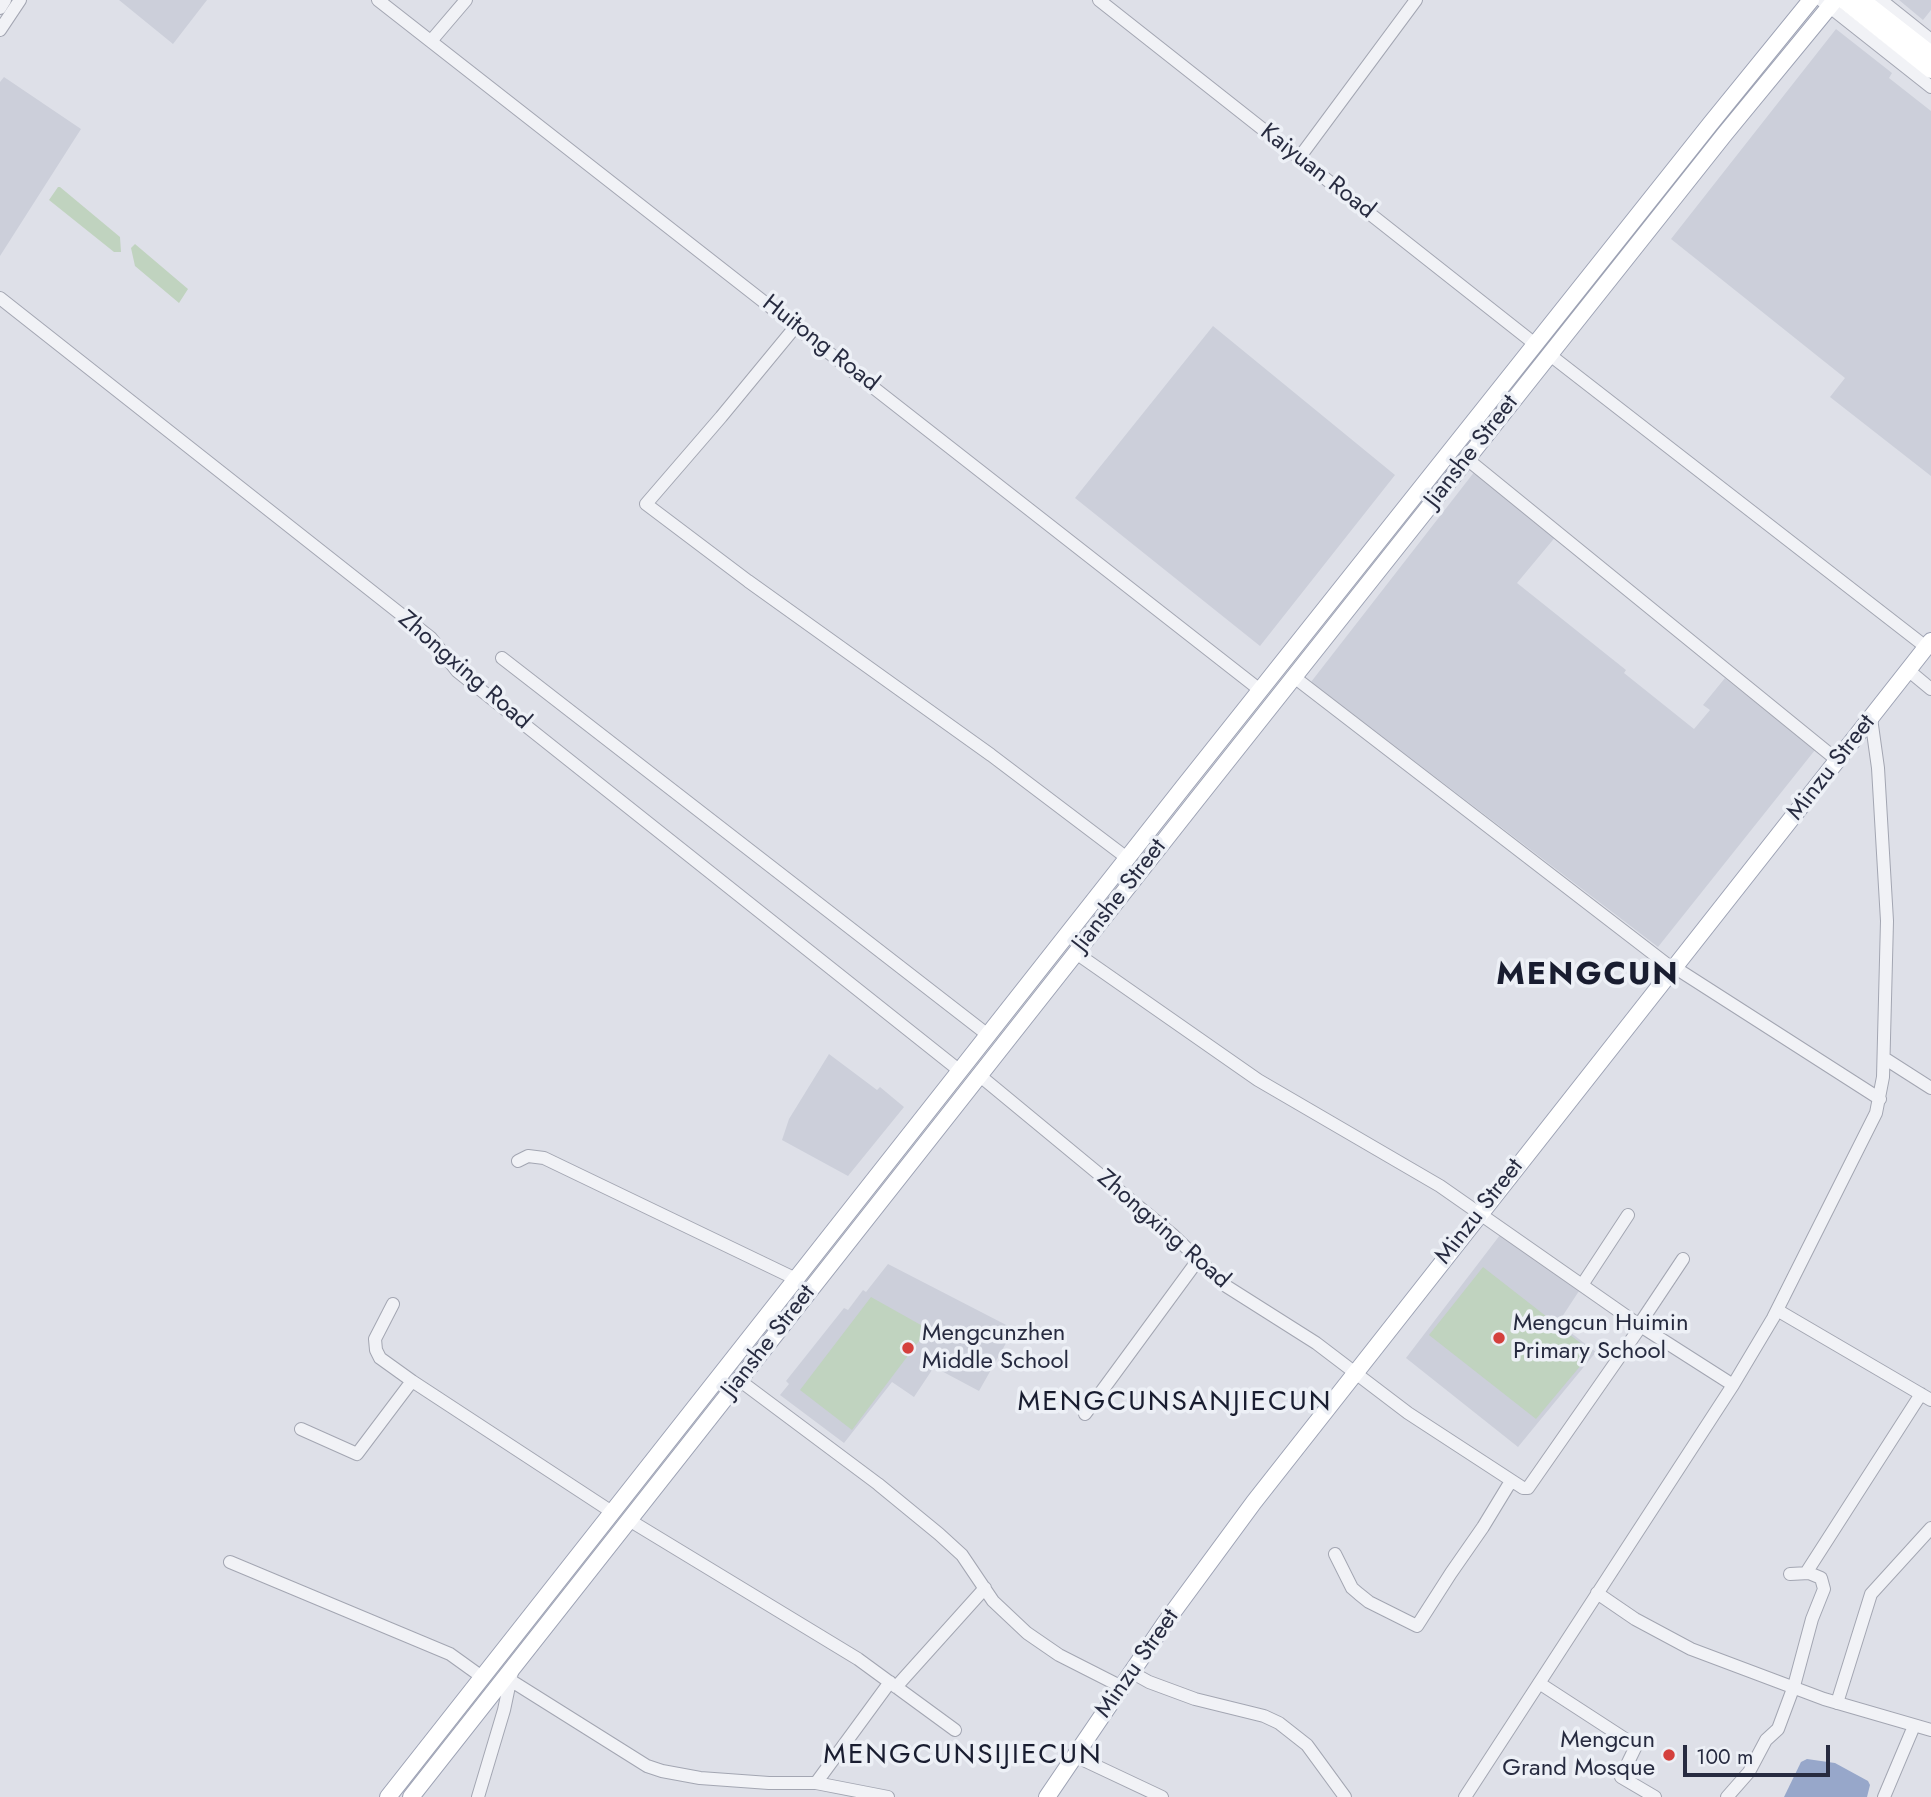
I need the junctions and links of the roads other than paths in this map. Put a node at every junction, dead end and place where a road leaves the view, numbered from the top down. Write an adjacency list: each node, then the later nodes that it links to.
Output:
1 (5, 0): 11 (street)
2 (20, 0): 12 (street)
3 (378, 0): 14 (street, Huitong Road)
4 (466, 0): 14 (street)
5 (1099, 0): 18 (street, Kaiyuan Road)
6 (1416, 0): 18 (street)
7 (1811, 0): 21 (main road, Jianshe Street)
8 (1862, 0): 15 (main road)
9 (1881, 0): 13 (street)
10 (1832, 2): 16 (main road); 17 (street); 22 (main road, Jianshe Street)
11 (0, 8)
12 (0, 30)
13 (1931, 40)
14 (431, 41): 20 (street, Huitong Road)
15 (1931, 54)
16 (1931, 70)
17 (1931, 88)
18 (1299, 158): 21 (street, Kaiyuan Road)
19 (0, 298): 37 (street, Zhongxing Road)
20 (796, 326): 29 (street, Huitong Road); 32 (street)
21 (1535, 344): 29 (main road, Jianshe Street)
22 (1550, 355): 23 (main road, Jianshe Street); 24 (street)
23 (1467, 459): 27 (main road, Jianshe Street); 31 (street)
24 (1929, 644): 26 (main road, Minzu Street)
25 (502, 658): 35 (street)
26 (1908, 670): 28 (street); 30 (main road, Minzu Street)
27 (1294, 677): 33 (main road, Jianshe Street); 34 (street)
28 (1931, 689)
29 (1261, 690): 32 (main road, Jianshe Street)
30 (1871, 718): 31 (main road, Minzu Street); 36 (street)
31 (1838, 760): 34 (main road, Minzu Street)
32 (1127, 858): 35 (main road, Jianshe Street)
33 (1076, 953): 38 (main road, Jianshe Street); 42 (street)
34 (1674, 968): 40 (street); 42 (main road, Minzu Street)
35 (988, 1035): 37 (main road, Jianshe Street)
36 (1884, 1058): 39 (street); 40 (street)
37 (960, 1071): 46 (main road, Jianshe Street)
38 (979, 1075): 45 (street, Zhongxing Road); 52 (main road, Jianshe Street)
39 (1931, 1088)
40 (1880, 1098): 49 (street)
41 (518, 1161): 46 (street)
42 (1479, 1213): 47 (street); 51 (main road, Minzu Street)
43 (1628, 1215): 47 (street)
44 (1683, 1259): 50 (street)
45 (1198, 1260): 51 (street, Zhongxing Road); 56 (street)
46 (796, 1279): 59 (main road, Jianshe Street)
47 (1582, 1285): 50 (street)
48 (393, 1304): 53 (street)
49 (1777, 1310): 54 (street); 55 (street)
50 (1640, 1326): 54 (street); 58 (street)
51 (1356, 1372): 58 (street, Zhongxing Road); 68 (main road, Minzu Street)
52 (739, 1380): 60 (main road, Jianshe Street); 66 (street)
53 (412, 1381): 57 (street); 59 (street)
54 (1733, 1385): 67 (street)
55 (1926, 1397): 64 (street)
56 (1085, 1414)
57 (301, 1429)
58 (1511, 1481): 62 (street)
59 (612, 1512): 70 (main road, Jianshe Street)
60 (629, 1520): 69 (main road, Jianshe Street); 72 (street)
61 (1931, 1528): 75 (street)
62 (1335, 1554)
63 (230, 1562): 70 (street)
64 (1806, 1573): 65 (street); 74 (street)
65 (1790, 1574)
66 (985, 1588): 72 (street); 73 (street)
67 (1597, 1593): 71 (street); 74 (street)
68 (1131, 1672): 73 (main road, Minzu Street); 88 (street)
69 (512, 1673): 80 (street); 83 (main road, Jianshe Street); 84 (street)
70 (482, 1677): 82 (main road, Jianshe Street)
71 (1539, 1683): 81 (street); 89 (street)
72 (893, 1684): 77 (street); 80 (street)
73 (1122, 1686): 79 (main road, Minzu Street)
74 (1794, 1686): 75 (street); 91 (street)
75 (1837, 1703): 76 (street)
76 (1914, 1726): 78 (street); 92 (street)
77 (955, 1730)
78 (1931, 1730)
79 (1075, 1756): 86 (main road, Minzu Street); 87 (street)
80 (816, 1783): 85 (street)
81 (1636, 1793): 90 (street)
82 (388, 1797)
83 (411, 1797)
84 (478, 1797)
85 (888, 1797)
86 (1047, 1797)
87 (1162, 1797)
88 (1345, 1797)
89 (1465, 1797)
90 (1655, 1797)
91 (1727, 1797)
92 (1884, 1797)

